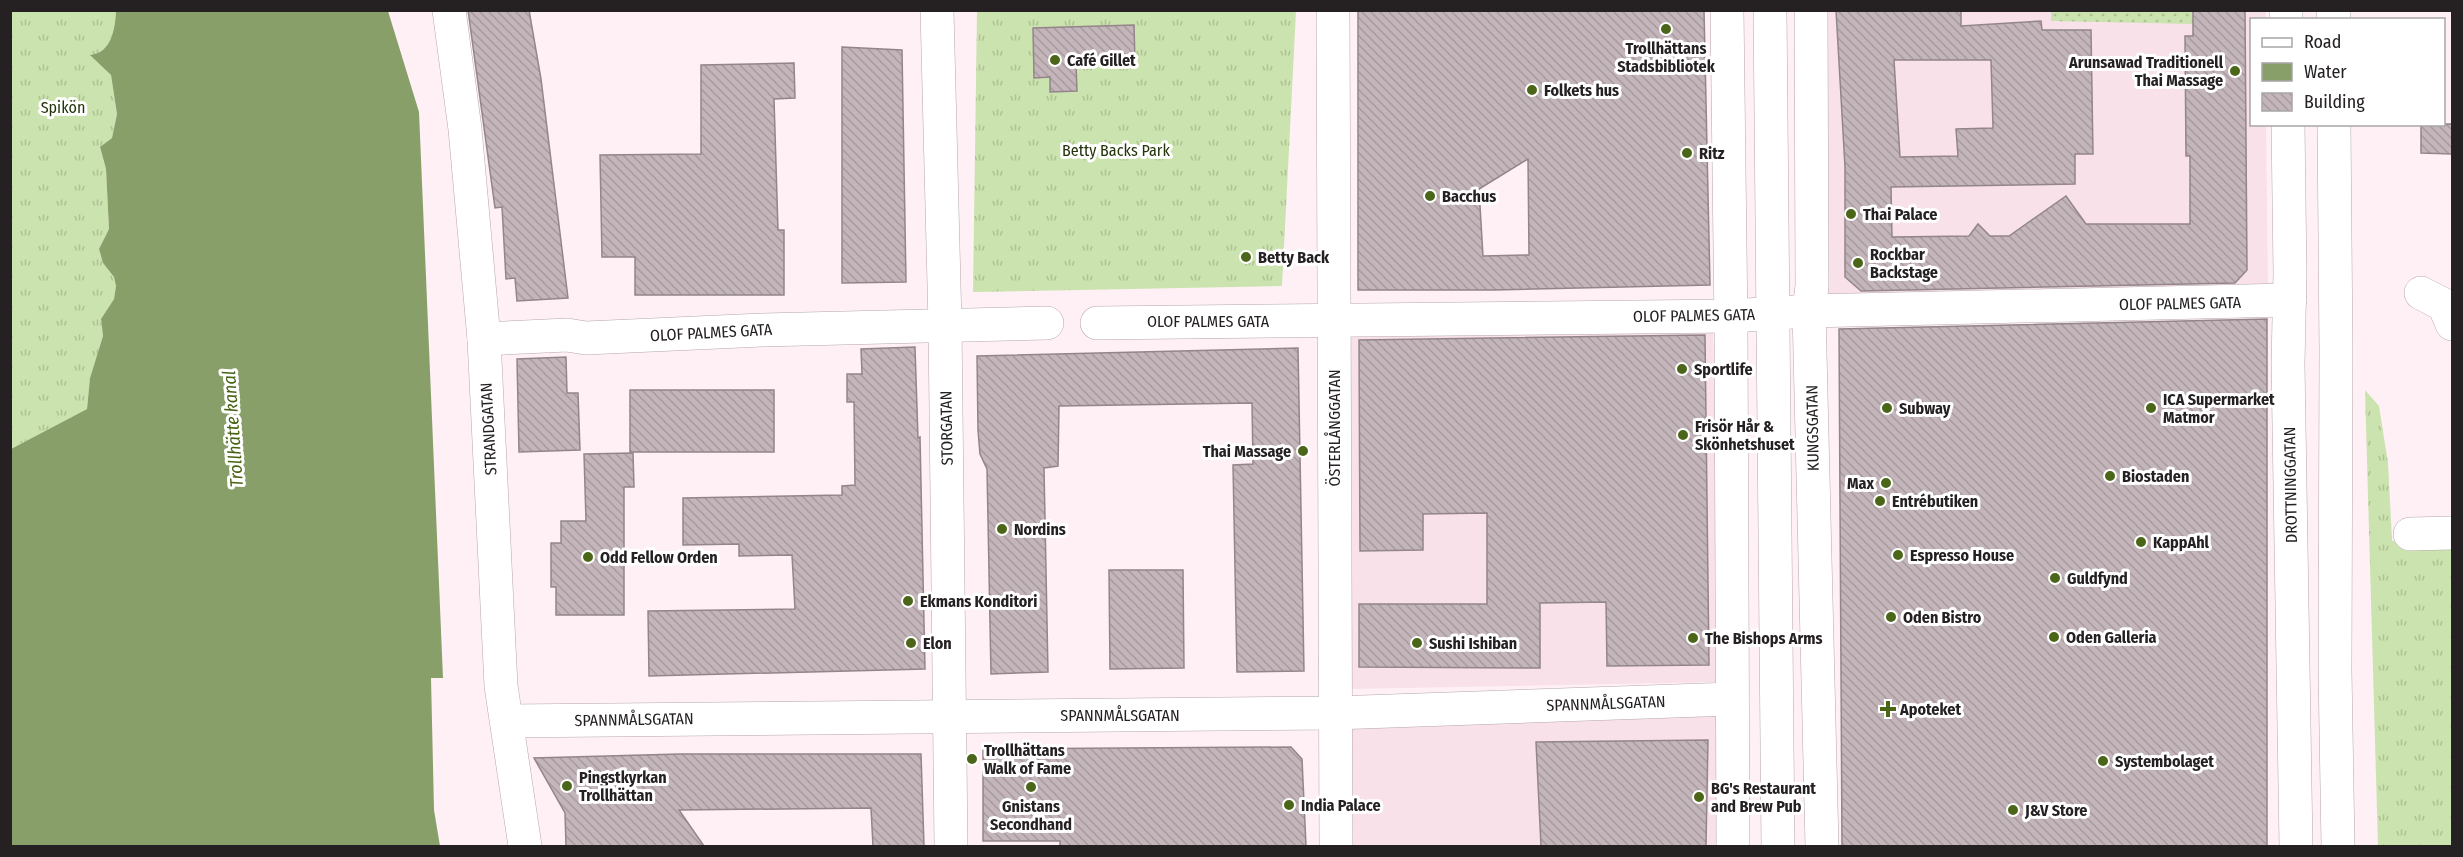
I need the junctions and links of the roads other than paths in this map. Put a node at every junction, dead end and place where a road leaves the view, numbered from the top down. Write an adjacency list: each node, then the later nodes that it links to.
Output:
1 (449, 10): 19 (street, STRANDGATAN)
2 (937, 10): 17 (street, STORGATAN)
3 (1333, 10): 14 (street, ÖSTERLÅNGGATAN)
4 (1727, 10): 13 (street)
5 (1770, 10): 12 (street)
6 (1811, 10): 11 (street, KUNGSGATAN)
7 (2288, 126): 10 (street, DROTTNINGGATAN)
8 (2334, 126): 34 (street)
9 (2421, 293): 18 (street)
10 (2290, 300): 11 (street, OLOF PALMES GATA); 33 (street, DROTTNINGGATAN)
11 (1809, 311): 12 (street, OLOF PALMES GATA); 32 (street, KUNGSGATAN)
12 (1772, 312): 13 (street, OLOF PALMES GATA); 31 (street)
13 (1731, 316): 14 (street, OLOF PALMES GATA); 23 (street)
14 (1335, 320): 16 (street, OLOF PALMES GATA); 24 (street, ÖSTERLÅNGGATAN)
15 (1047, 323): 17 (street, OLOF PALMES GATA)
16 (1098, 323)
17 (945, 324): 19 (street, OLOF PALMES GATA); 25 (street, STORGATAN)
18 (2452, 324)
19 (484, 339): 26 (street, STRANDGATAN)
20 (2452, 528): 21 (street)
21 (2452, 533): 22 (street)
22 (2410, 534)
23 (1732, 699): 24 (street, SPANNMÅLSGATAN); 30 (street)
24 (1335, 714): 25 (street, SPANNMÅLSGATAN); 29 (street, ÖSTERLÅNGGATAN)
25 (950, 716): 26 (street, SPANNMÅLSGATAN); 28 (street, STORGATAN)
26 (508, 721): 27 (street, STRANDGATAN)
27 (525, 846)
28 (951, 846)
29 (1336, 846)
30 (1733, 846)
31 (1778, 846)
32 (1822, 846)
33 (2296, 846)
34 (2338, 846)

